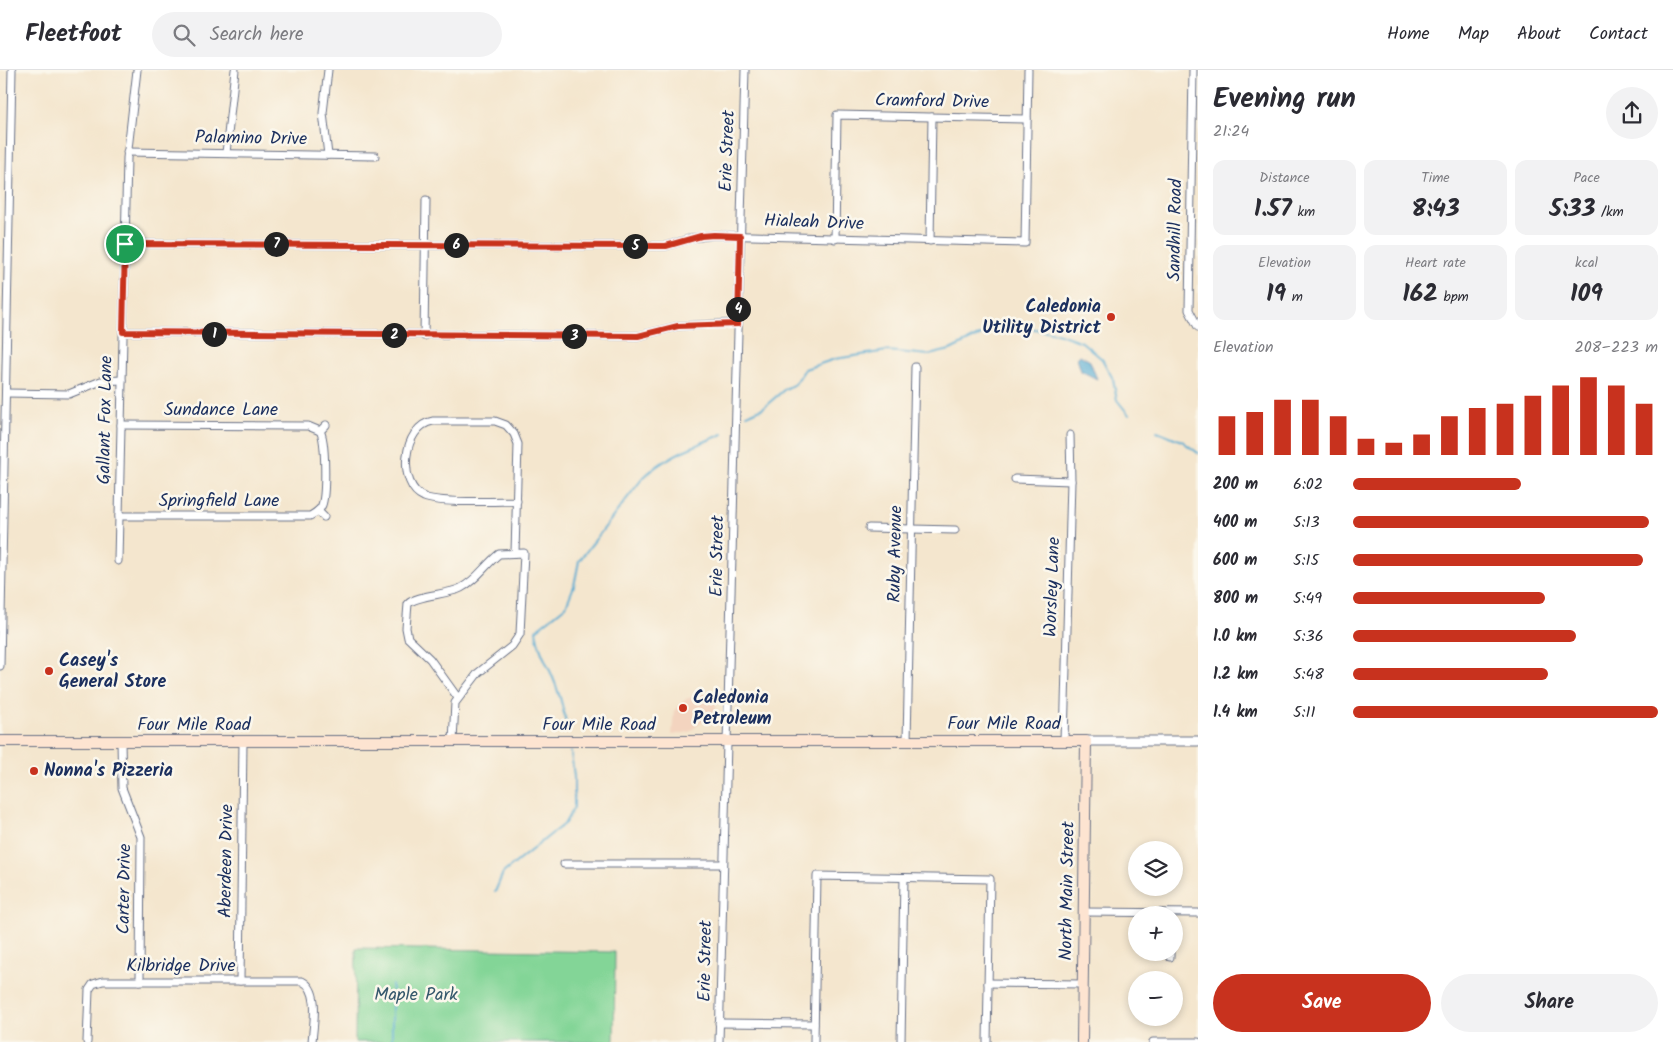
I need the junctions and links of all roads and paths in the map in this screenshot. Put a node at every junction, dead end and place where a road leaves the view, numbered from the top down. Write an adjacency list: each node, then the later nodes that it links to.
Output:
1 (12, 70): 26 (street)
2 (136, 70): 10 (street, Gallant Fox Lane)
3 (235, 70): 11 (street)
4 (328, 70): 12 (street)
5 (745, 70): 15 (street, Erie Street)
6 (1028, 70): 9 (street)
7 (1193, 70): 21 (street, Sandhill Road)
8 (932, 117): 9 (street, Cramford Drive); 16 (street, Cramford Drive); 17 (street)
9 (1027, 119): 17 (street, Hialeah Drive)
10 (127, 152): 11 (street, Palamino Drive); 18 (street, Gallant Fox Lane)
11 (226, 153): 12 (street, Palamino Drive)
12 (328, 155): 13 (street, Palamino Drive)
13 (375, 156)
14 (426, 200): 19 (street)
15 (740, 236): 16 (street, Hialeah Drive); 19 (street, Hialeah Drive); 20 (street, Erie Street)
16 (834, 239): 17 (street, Hialeah Drive)
17 (930, 241)
18 (125, 244): 19 (street, Hialeah Drive); 22 (street, Gallant Fox Lane)
19 (426, 245): 23 (street)
20 (738, 324): 23 (street); 49 (street, Erie Street)
21 (1198, 327)
22 (123, 332): 23 (street); 25 (street, Gallant Fox Lane)
23 (424, 336)
24 (915, 367): 39 (street, Ruby Avenue)
25 (122, 380): 26 (street); 27 (street, Gallant Fox Lane)
26 (6, 393): 31 (street)
27 (121, 425): 29 (street, Sundance Lane); 36 (street, Gallant Fox Lane)
28 (326, 425): 29 (street)
29 (320, 431): 35 (street)
30 (1070, 435): 33 (street, Worsley Lane)
31 (2, 470): 43 (street)
32 (1015, 479): 33 (street)
33 (1072, 481): 51 (street, Worsley Lane)
34 (517, 501): 34 (street); 41 (street)
35 (318, 511): 36 (street, Springfield Lane); 37 (street)
36 (119, 516): 42 (street, Gallant Fox Lane)
37 (324, 517)
38 (869, 528): 39 (street)
39 (912, 530): 40 (street); 50 (street, Ruby Avenue)
40 (955, 530)
41 (515, 553): 44 (street); 44 (street)
42 (118, 561)
43 (0, 666)
44 (458, 698): 48 (street)
45 (0, 740): 46 (main road, Four Mile Road)
46 (121, 741): 47 (main road, Four Mile Road); 61 (street, Carter Drive)
47 (243, 741): 48 (main road, Four Mile Road); 62 (street, Aberdeen Drive)
48 (453, 741): 49 (main road, Four Mile Road)
49 (728, 741): 50 (main road, Four Mile Road); 55 (street, Erie Street)
50 (907, 741): 51 (main road, Four Mile Road)
51 (1064, 741): 52 (main road, Four Mile Road)
52 (1086, 741): 53 (street, Four Mile Road); 57 (main road, North Main Street)
53 (1198, 741)
54 (564, 864): 55 (street)
55 (722, 864): 65 (street, Erie Street)
56 (904, 878): 63 (street); 66 (street); 71 (street)
57 (1084, 912): 58 (street); 64 (main road, North Main Street)
58 (1128, 913)
59 (1198, 913): 60 (street)
60 (1183, 914)
61 (140, 981): 62 (street, Kilbridge Drive); 67 (street, Kilbridge Drive)
62 (240, 981): 68 (street, Kilbridge Drive)
63 (988, 983): 64 (street); 72 (street)
64 (1083, 984): 73 (main road, North Main Street)
65 (719, 1023): 66 (street); 69 (street, Erie Street)
66 (814, 1024): 70 (street)
67 (87, 1042)
68 (312, 1042)
69 (719, 1042)
70 (814, 1042)
71 (900, 1042)
72 (987, 1042)
73 (1082, 1042)
74 (1152, 1042): 75 (street)
75 (1198, 1042)

